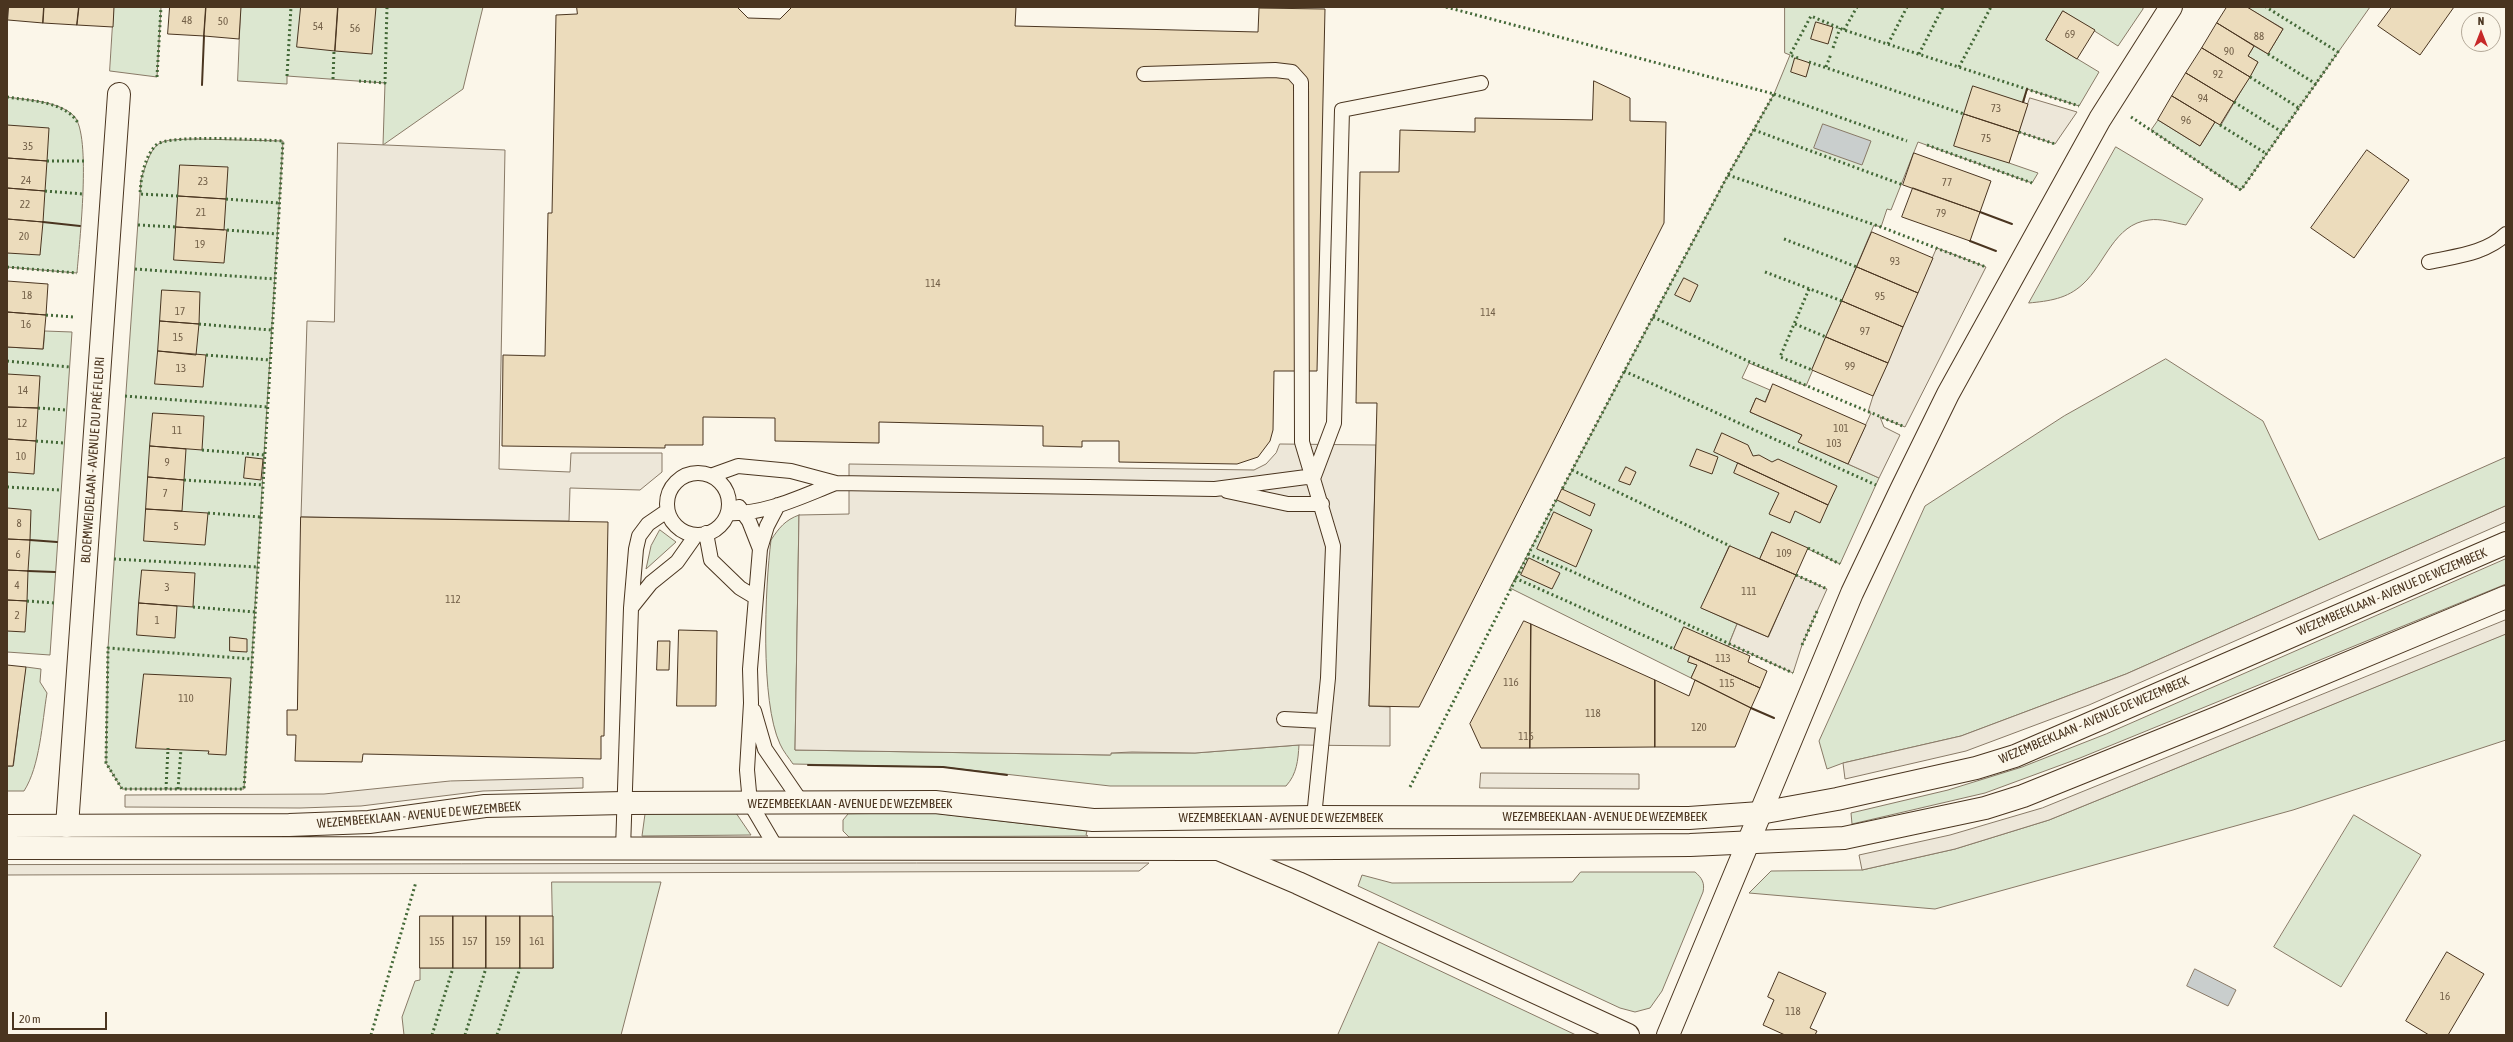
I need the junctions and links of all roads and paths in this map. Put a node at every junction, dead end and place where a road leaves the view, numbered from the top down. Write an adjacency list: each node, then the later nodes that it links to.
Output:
1 (2171, 7): 29 (main road)
2 (1144, 74): 8 (lane)
3 (1481, 83): 8 (lane)
4 (119, 94): 32 (main road, BLOEMWEIDELAAN - AVENUE DU PRÉ FLEURI)
5 (2506, 234): 6 (lane)
6 (2428, 262)
7 (713, 475): 9 (lane); 11 (lane); 14 (lane)
8 (1314, 476): 10 (lane); 12 (lane)
9 (836, 483): 10 (lane); 13 (lane)
10 (1215, 489): 12 (lane)
11 (727, 494): 15 (lane); 16 (lane)
12 (1322, 504): 25 (lane)
13 (778, 506): 16 (lane); 19 (lane)
14 (667, 511): 17 (lane); 22 (lane)
15 (728, 513): 16 (lane); 17 (lane)
16 (743, 513): 19 (lane)
17 (701, 534): 20 (lane); 22 (lane)
18 (2506, 543): 29 (main road, WEZEMBEEKLAAN - AVENUE DE WEZEMBEEK)
19 (760, 549): 20 (lane)
20 (755, 597): 23 (lane)
21 (2506, 597): 33 (main road, WEZEMBEEKLAAN - AVENUE DE WEZEMBEEK)
22 (631, 608): 26 (lane)
23 (751, 703): 27 (lane); 28 (lane)
24 (1284, 719): 25 (lane)
25 (1323, 721): 30 (lane)
26 (624, 803): 27 (main road, WEZEMBEEKLAAN - AVENUE DE WEZEMBEEK); 32 (main road, WEZEMBEEKLAAN - AVENUE DE WEZEMBEEK); 35 (lane)
27 (750, 803): 28 (main road, WEZEMBEEKLAAN - AVENUE DE WEZEMBEEK); 36 (lane)
28 (802, 803): 30 (main road, WEZEMBEEKLAAN - AVENUE DE WEZEMBEEK)
29 (1760, 813): 30 (main road, WEZEMBEEKLAAN - AVENUE DE WEZEMBEEK); 33 (main road)
30 (1314, 817)
31 (7, 826): 32 (main road, WEZEMBEEKLAAN - AVENUE DE WEZEMBEEK)
32 (67, 826)
33 (1747, 844): 37 (main road, WEZEMBEEKLAAN - AVENUE DE WEZEMBEEK); 39 (main road)
34 (7, 848): 35 (main road, WEZEMBEEKLAAN - AVENUE DE WEZEMBEEK)
35 (623, 849): 36 (main road, WEZEMBEEKLAAN - AVENUE DE WEZEMBEEK)
36 (776, 849): 37 (main road, WEZEMBEEKLAAN - AVENUE DE WEZEMBEEK)
37 (1218, 849): 38 (main road)
38 (1628, 1035)
39 (1668, 1035)

